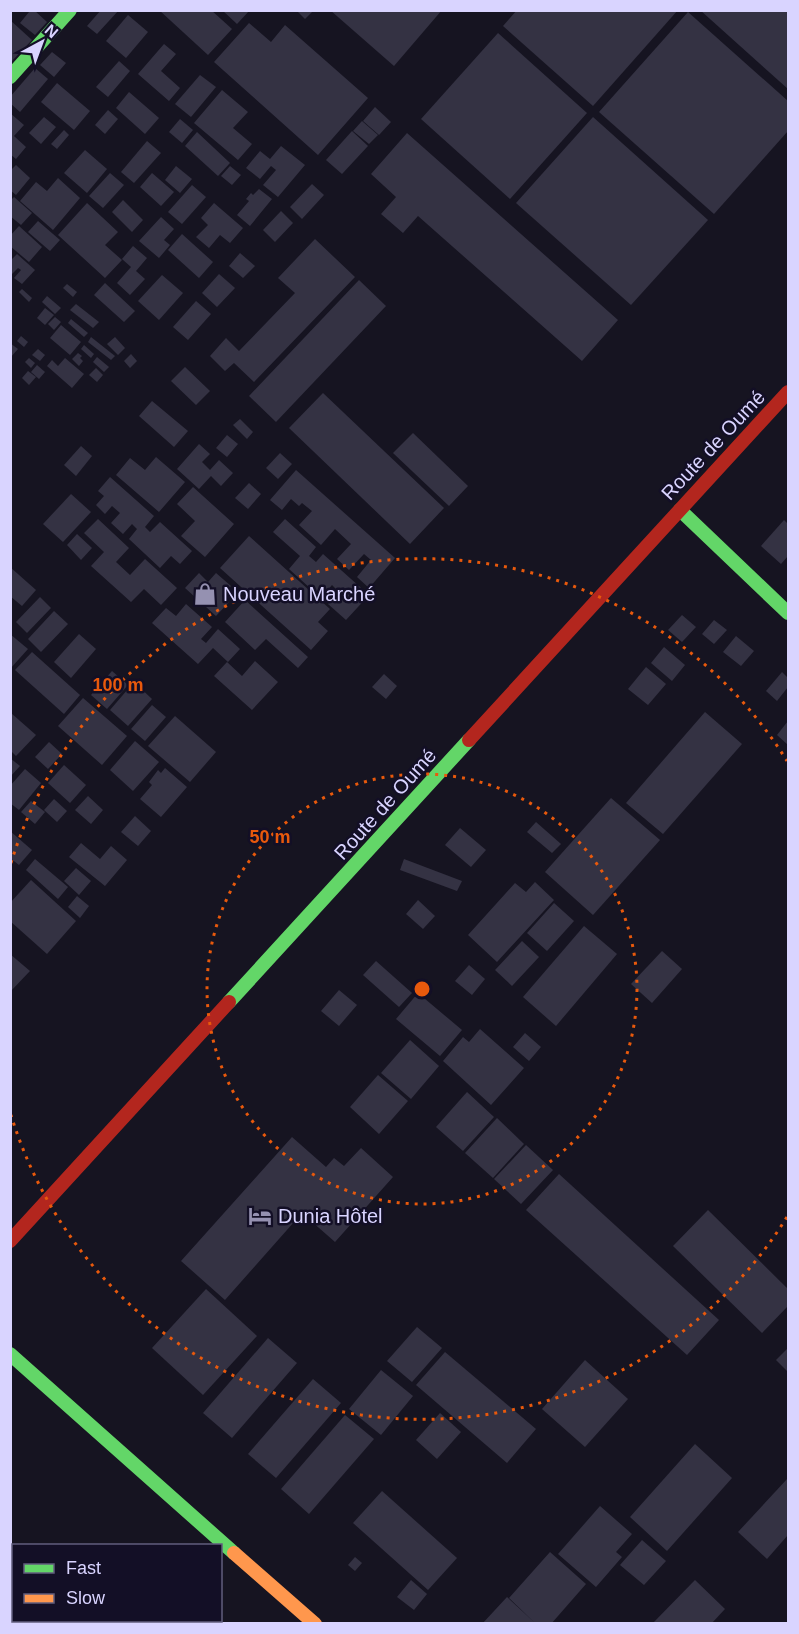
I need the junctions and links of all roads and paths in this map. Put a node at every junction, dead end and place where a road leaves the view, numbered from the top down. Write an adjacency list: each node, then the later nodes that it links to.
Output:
1 (70, 10): 2 (street)
2 (10, 77)
3 (789, 392): 4 (street, Route de Oumé)
4 (680, 510): 5 (street); 6 (street, Route de Oumé)
5 (789, 613)
6 (10, 1241)
7 (10, 1354): 8 (street)
8 (315, 1623)

